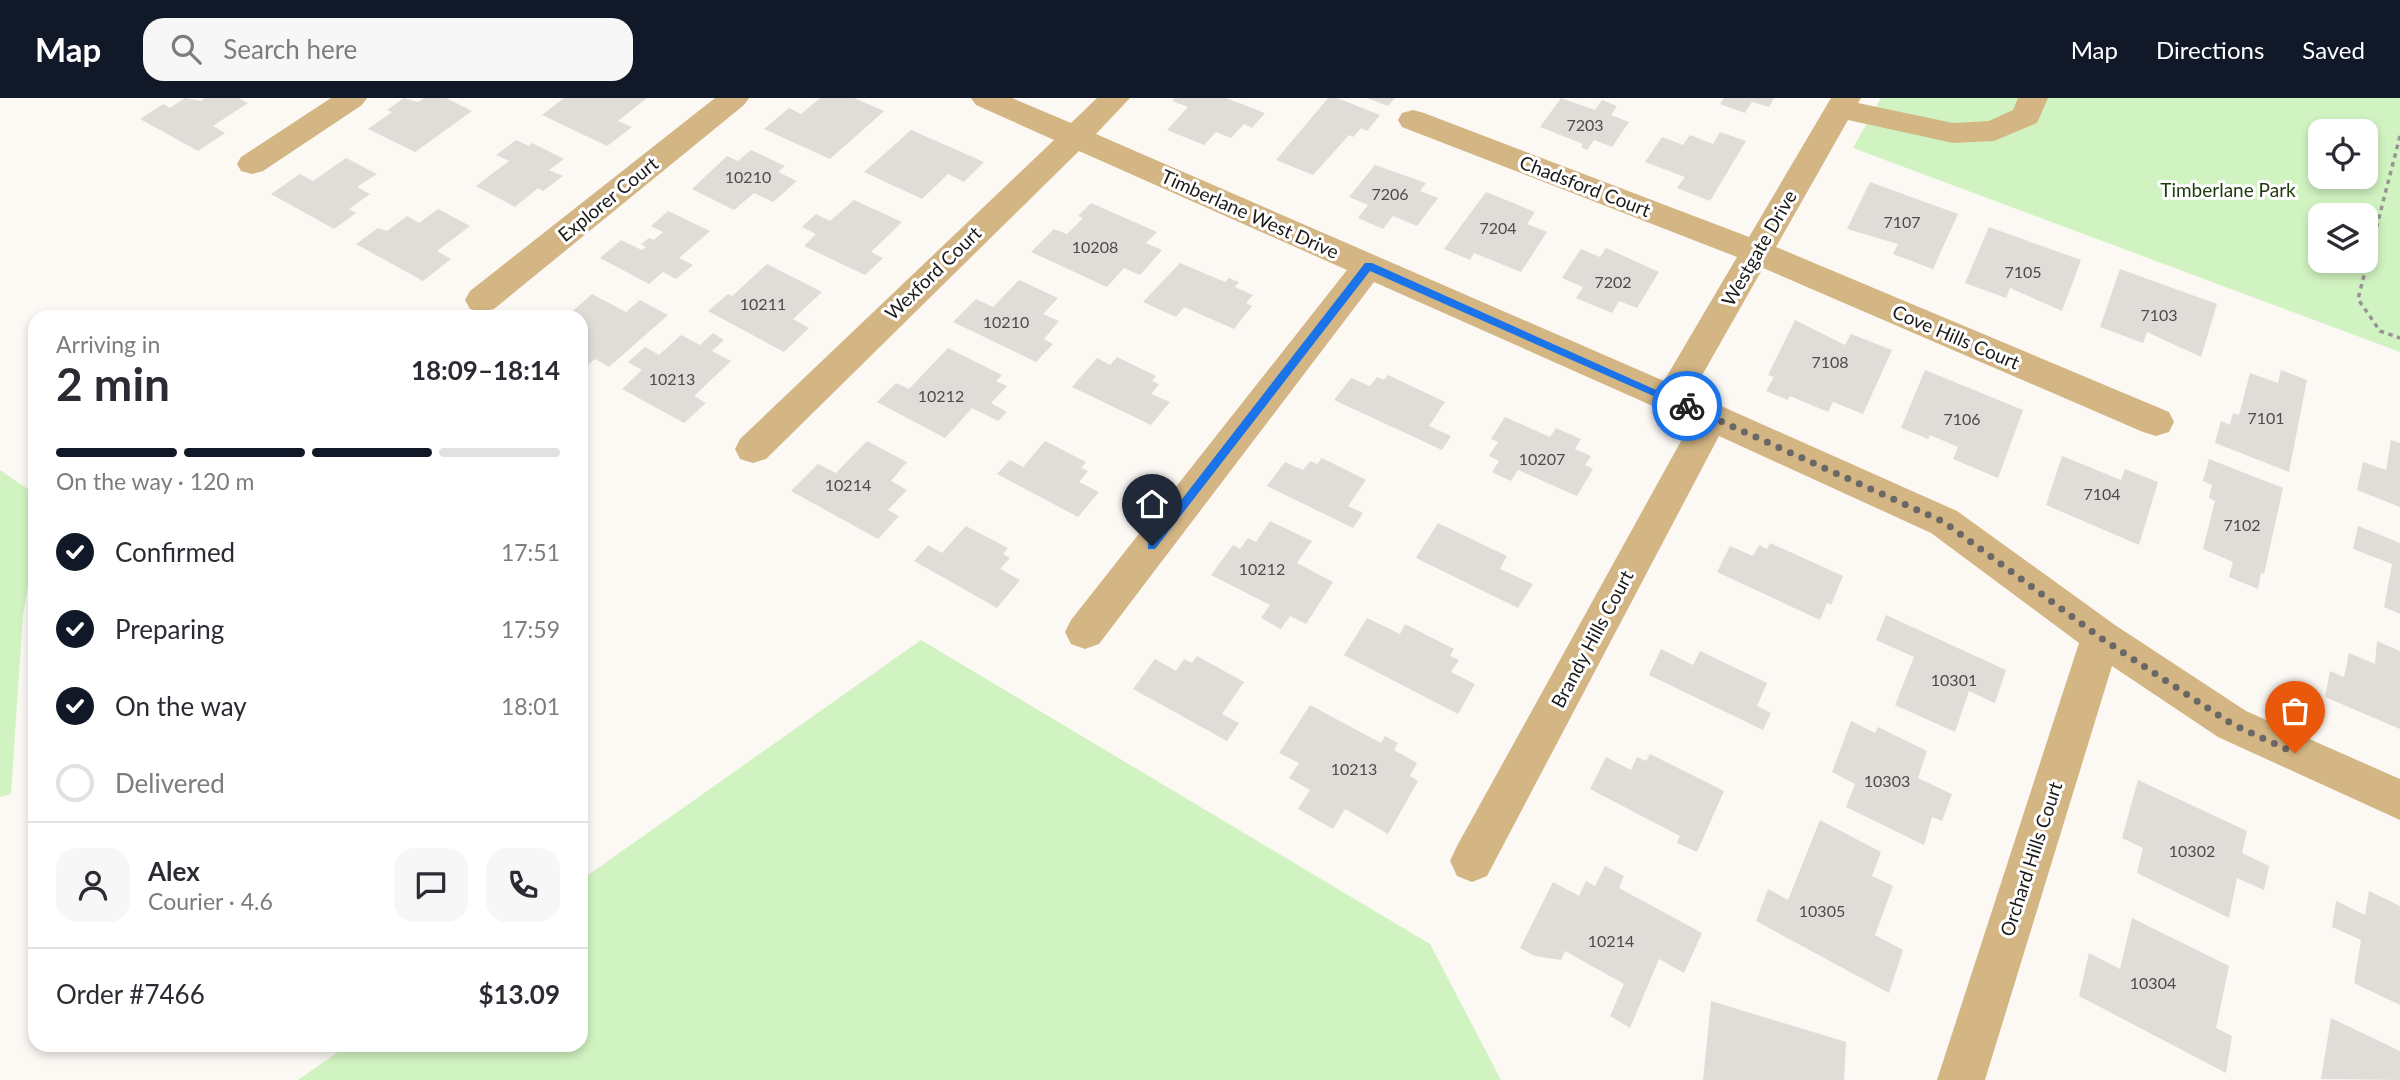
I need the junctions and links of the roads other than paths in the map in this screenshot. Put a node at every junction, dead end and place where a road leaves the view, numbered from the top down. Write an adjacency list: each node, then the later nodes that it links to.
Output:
1 (352, 98): 9 (street)
2 (734, 98): 12 (street, Explorer Court)
3 (986, 98): 8 (street, Timberlane West Drive)
4 (1115, 98): 8 (street, Wexford Court)
5 (2033, 98): 6 (street)
6 (1843, 103): 10 (street, Westgate Drive)
7 (1413, 120): 10 (street, Chadsford Court)
8 (1073, 137): 11 (street, Timberlane West Drive); 16 (street, Wexford Court)
9 (253, 164)
10 (1756, 253): 13 (street, Westgate Drive); 15 (street, Cove Hills Court)
11 (1368, 266): 13 (street, Timberlane West Drive); 17 (street)
12 (482, 300)
13 (1671, 399): 14 (street, Timberlane West Drive)
14 (1712, 417): 18 (street, Timberlane West Drive); 20 (street, Brandy Hills Court)
15 (2156, 422)
16 (753, 449)
17 (1085, 632)
18 (2101, 638): 19 (street, Timberlane West Drive); 21 (street, Orchard Hills Court)
19 (2400, 800)
20 (1472, 861)
21 (1961, 1080)

